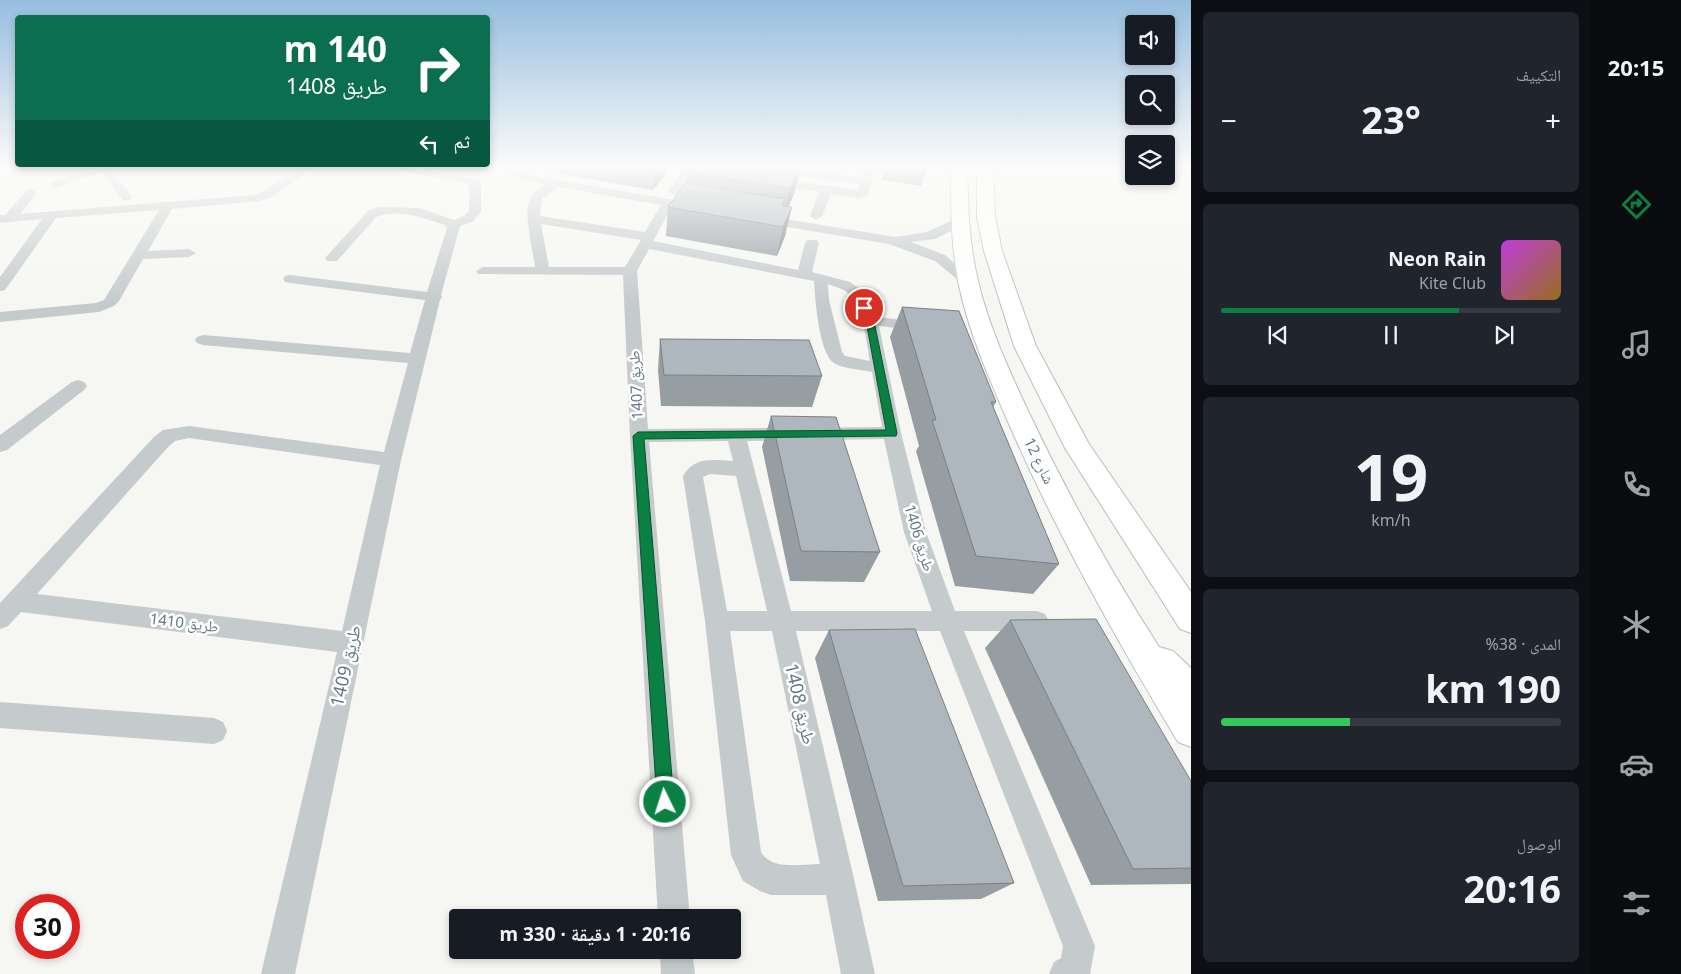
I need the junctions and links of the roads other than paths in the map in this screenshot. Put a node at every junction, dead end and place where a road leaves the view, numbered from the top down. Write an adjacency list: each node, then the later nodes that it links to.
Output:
1 (81, 213): 10 (street)
2 (163, 213): 20 (street)
3 (373, 213): 21 (street)
4 (424, 213): 15 (street)
5 (474, 213): 15 (street)
6 (534, 213): 13 (street)
7 (662, 213): 17 (street)
8 (958, 213): 14 (street, شارع 12)
9 (986, 213): 46 (street)
10 (51, 216): 12 (street); 28 (street)
11 (747, 216): 16 (street)
12 (4, 219)
13 (534, 219): 17 (street); 22 (street)
14 (958, 222): 16 (street); 27 (street, شارع 12)
15 (453, 224): 29 (street, طريق 1409)
16 (890, 240): 27 (street)
17 (648, 241): 23 (street); 25 (street, طريق 1406)
18 (812, 243): 25 (street)
19 (189, 253): 20 (street)
20 (139, 254): 30 (street)
21 (332, 258)
22 (543, 270): 23 (street); 24 (street)
23 (630, 271): 39 (street, طريق 1407)
24 (483, 272)
25 (812, 277): 31 (street, طريق 1406); 35 (street)
26 (290, 279): 29 (street)
27 (968, 281): 50 (street, شارع 12)
28 (0, 287)
29 (435, 296): 34 (street, طريق 1409)
30 (0, 317)
31 (870, 321): 32 (street); 35 (street, طريق 1406)
32 (942, 328)
33 (203, 340): 34 (street)
34 (417, 360): 41 (street, طريق 1409)
35 (879, 368): 37 (street, طريق 1406)
36 (78, 386): 40 (street)
37 (892, 433): 38 (street); 45 (street, طريق 1406)
38 (736, 434): 39 (street); 42 (street, طريق 1408)
39 (638, 436): 57 (street, طريق 1407)
40 (0, 445)
41 (391, 460): 43 (street); 51 (street, طريق 1409)
42 (745, 469): 47 (street); 48 (street, طريق 1408)
43 (16, 601): 44 (street); 51 (street, طريق 1410)
44 (0, 619)
45 (947, 620): 48 (street); 49 (street); 62 (street, طريق 1406)
46 (1191, 620)
47 (717, 621): 48 (street); 56 (street)
48 (781, 621): 56 (street, طريق 1408)
49 (1038, 621)
50 (1135, 640): 52 (street); 54 (street, شارع 12)
51 (352, 643): 59 (street, طريق 1409)
52 (1191, 691)
53 (0, 715): 55 (street)
54 (1191, 729)
55 (214, 731)
56 (839, 879): 61 (street, طريق 1408)
57 (673, 909)
58 (677, 959): 60 (street)
59 (278, 974)
60 (678, 974)
61 (858, 974)
62 (1066, 974)

